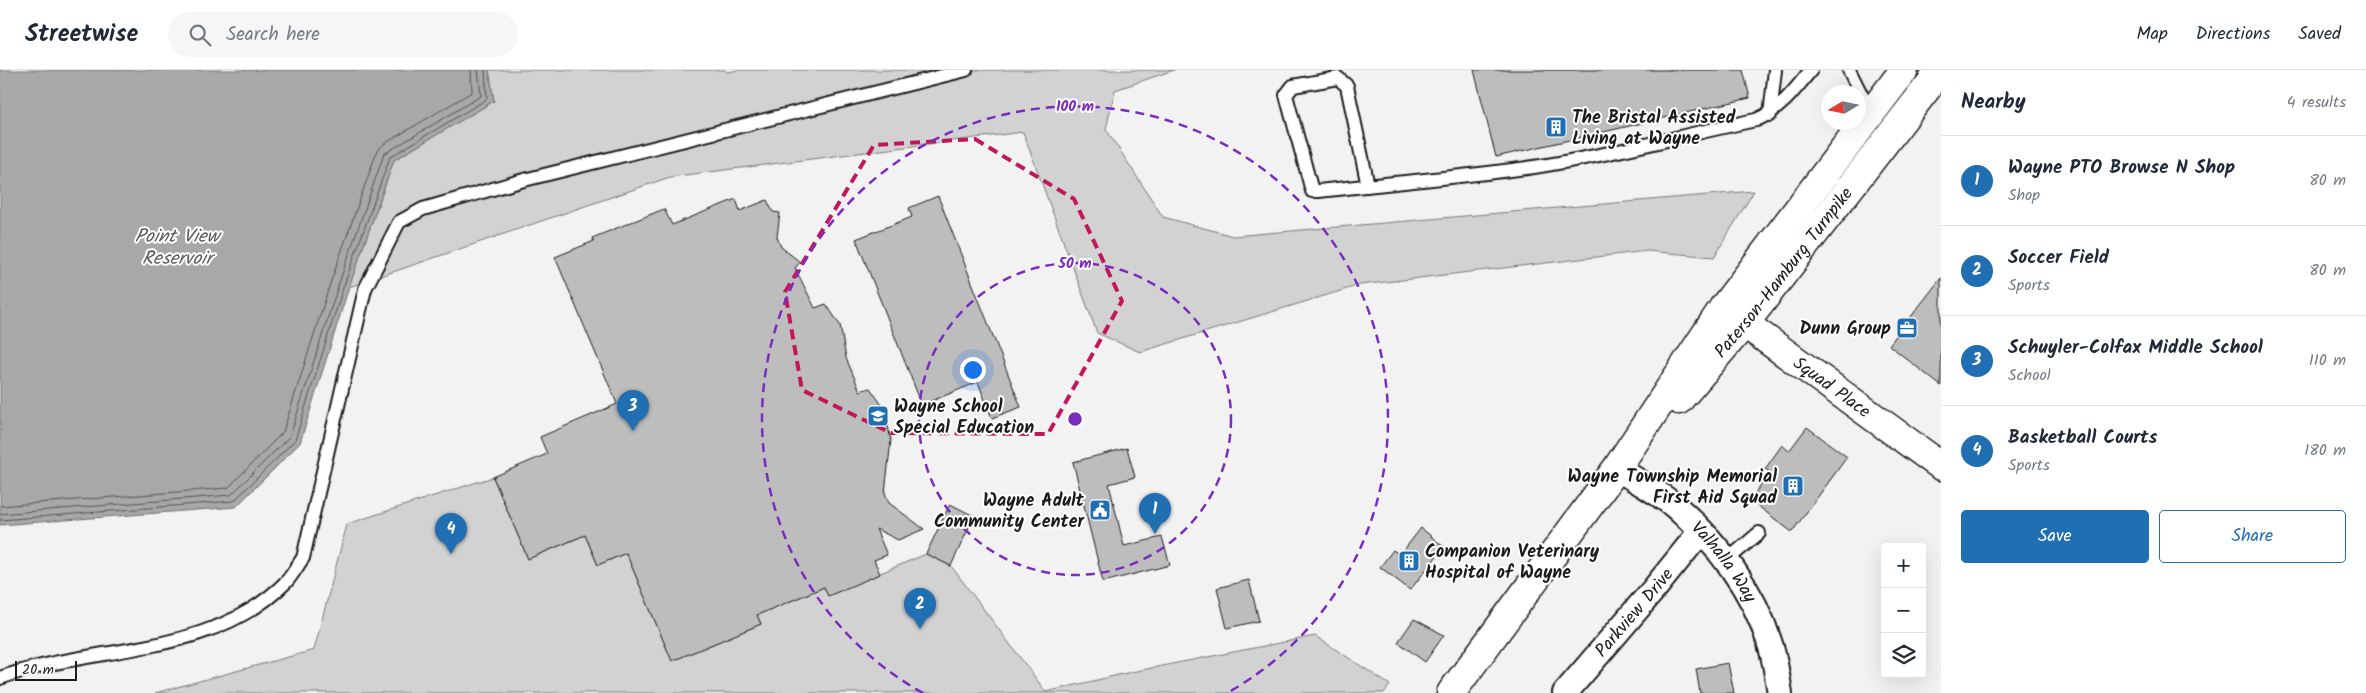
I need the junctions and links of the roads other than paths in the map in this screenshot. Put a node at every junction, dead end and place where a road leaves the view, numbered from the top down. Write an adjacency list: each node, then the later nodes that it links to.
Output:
1 (966, 70): 17 (lane)
2 (1775, 70): 7 (lane)
3 (1810, 70): 7 (lane)
4 (1849, 70): 8 (lane)
5 (1904, 70): 8 (main road, Paterson-Hamburg Turnpike)
6 (1941, 70): 11 (main road, Paterson-Hamburg Turnpike)
7 (1770, 114): 9 (lane)
8 (1868, 118): 10 (main road, Paterson-Hamburg Turnpike)
9 (1368, 186): 9 (lane)
10 (1723, 308): 11 (main road, Squad Place); 13 (main road, Paterson-Hamburg Turnpike)
11 (1745, 323): 12 (main road, Squad Place); 13 (main road, Paterson-Hamburg Turnpike)
12 (1941, 466)
13 (1617, 468): 14 (street, Valhalla Way); 18 (main road, Paterson-Hamburg Turnpike)
14 (1701, 531): 16 (street, Valhalla Way); 19 (street, Parkview Drive)
15 (1760, 533): 16 (lane)
16 (1726, 561): 20 (street, Valhalla Way)
17 (0, 678)
18 (1451, 693)
19 (1565, 693)
20 (1780, 693)

